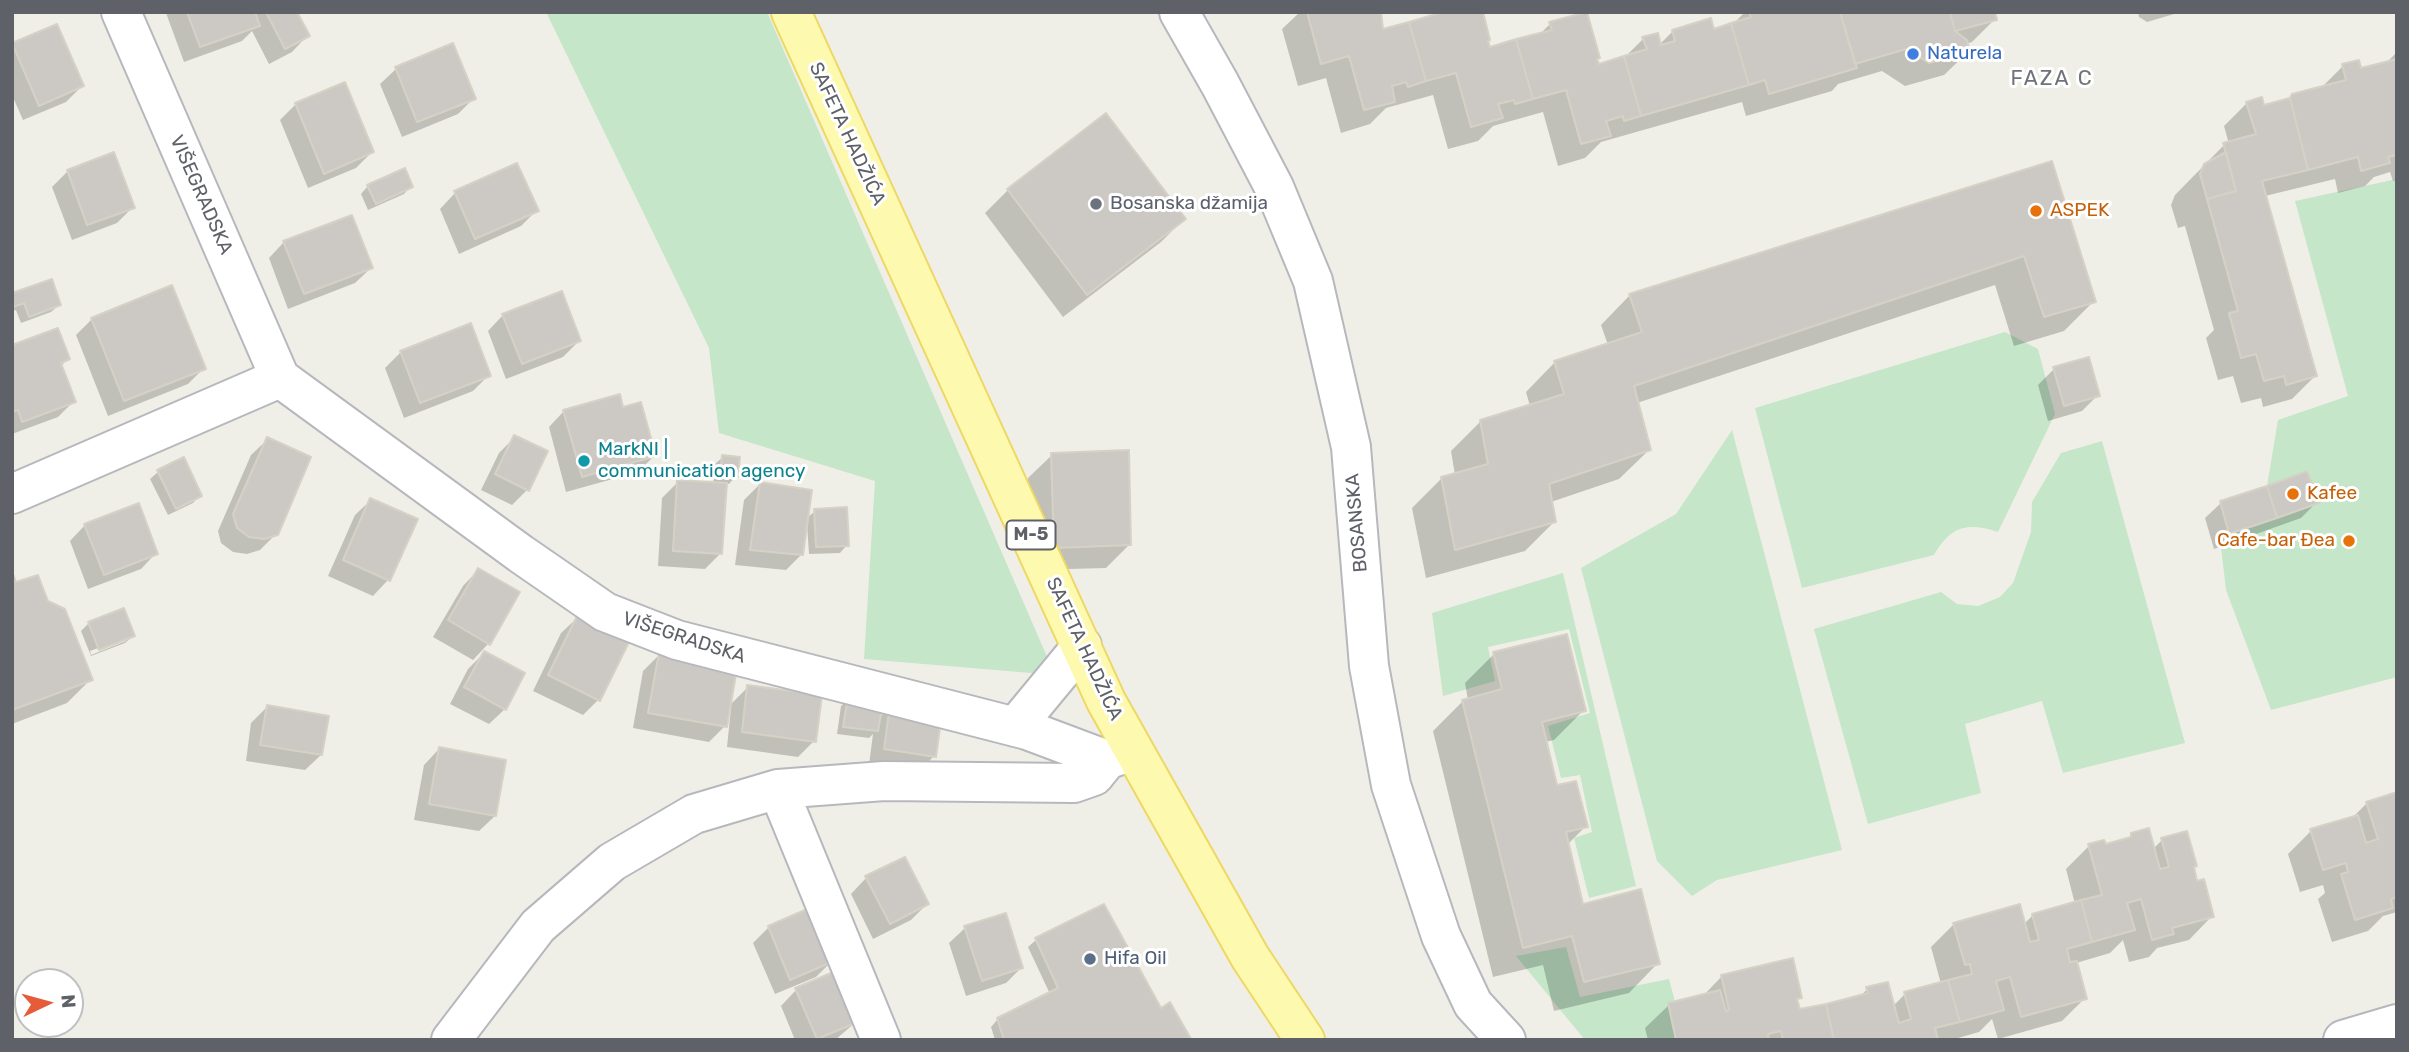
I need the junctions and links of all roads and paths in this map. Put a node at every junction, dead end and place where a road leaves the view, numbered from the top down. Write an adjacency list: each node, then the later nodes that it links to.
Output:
1 (121, 12): 4 (street, VIŠEGRADSKA)
2 (791, 12): 6 (main road, SAFETA HADŽIĆA / M-5)
3 (1179, 12): 14 (street, BOSANSKA)
4 (280, 378): 5 (street); 7 (street, VIŠEGRADSKA)
5 (12, 495)
6 (1082, 646): 7 (street); 8 (main road, SAFETA HADŽIĆA / M-5)
7 (1015, 727): 8 (street, VIŠEGRADSKA)
8 (1120, 755): 9 (street); 13 (main road, SAFETA HADŽIĆA / M-5)
9 (778, 789): 11 (street); 12 (street)
10 (2397, 1024): 15 (street)
11 (451, 1040)
12 (881, 1040)
13 (1305, 1040)
14 (1506, 1040)
15 (2343, 1040)

